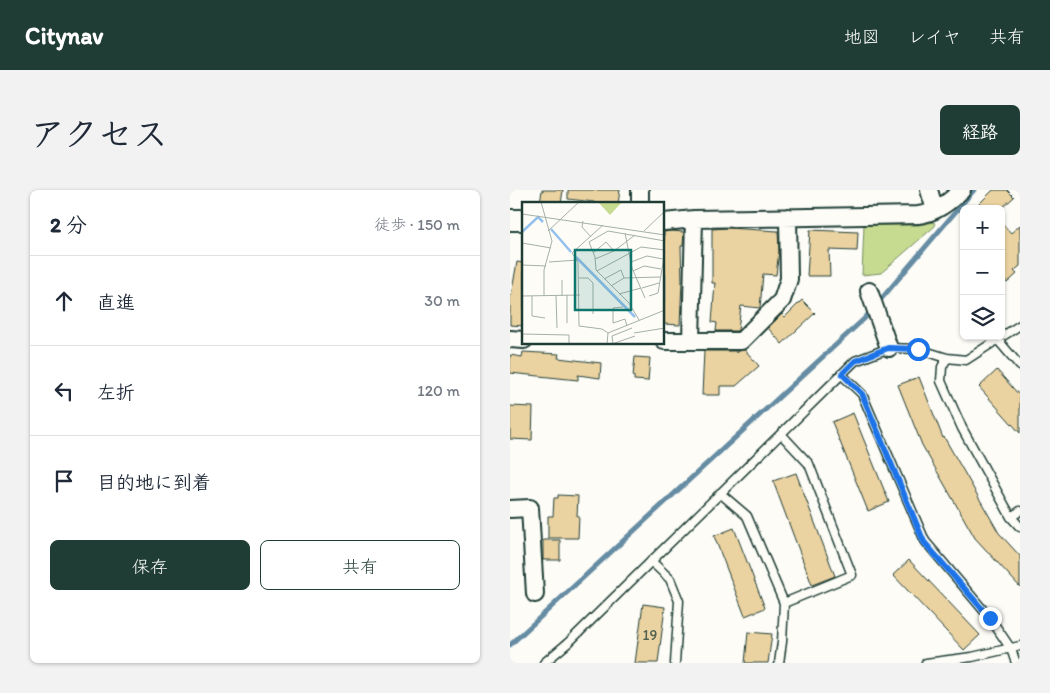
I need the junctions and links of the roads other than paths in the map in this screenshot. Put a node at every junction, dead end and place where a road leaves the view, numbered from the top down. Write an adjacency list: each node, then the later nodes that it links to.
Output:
1 (929, 190): 3 (street)
2 (962, 190): 3 (street)
3 (935, 210): 4 (street)
4 (788, 217): 5 (street); 12 (street)
5 (694, 219): 6 (street); 12 (street)
6 (665, 222)
7 (869, 291): 13 (street)
8 (1020, 324): 9 (lane)
9 (1005, 334)
10 (997, 340): 14 (lane); 15 (lane)
11 (665, 341): 12 (street)
12 (692, 342)
13 (888, 348): 14 (lane); 16 (lane)
14 (947, 358): 21 (lane)
15 (1020, 366)
16 (842, 374): 17 (lane); 27 (lane)
17 (781, 434): 18 (lane); 25 (lane)
18 (720, 493): 23 (lane); 25 (lane)
19 (510, 509): 24 (street)
20 (1020, 511): 21 (lane)
21 (1011, 517): 22 (lane)
22 (1020, 526)
23 (651, 561): 28 (lane); 29 (lane)
24 (535, 594)
25 (784, 603): 30 (lane)
26 (1020, 646): 27 (lane)
27 (1011, 649): 31 (lane); 32 (lane)
28 (544, 663)
29 (675, 663)
30 (779, 663)
31 (926, 663)
32 (1016, 663)

